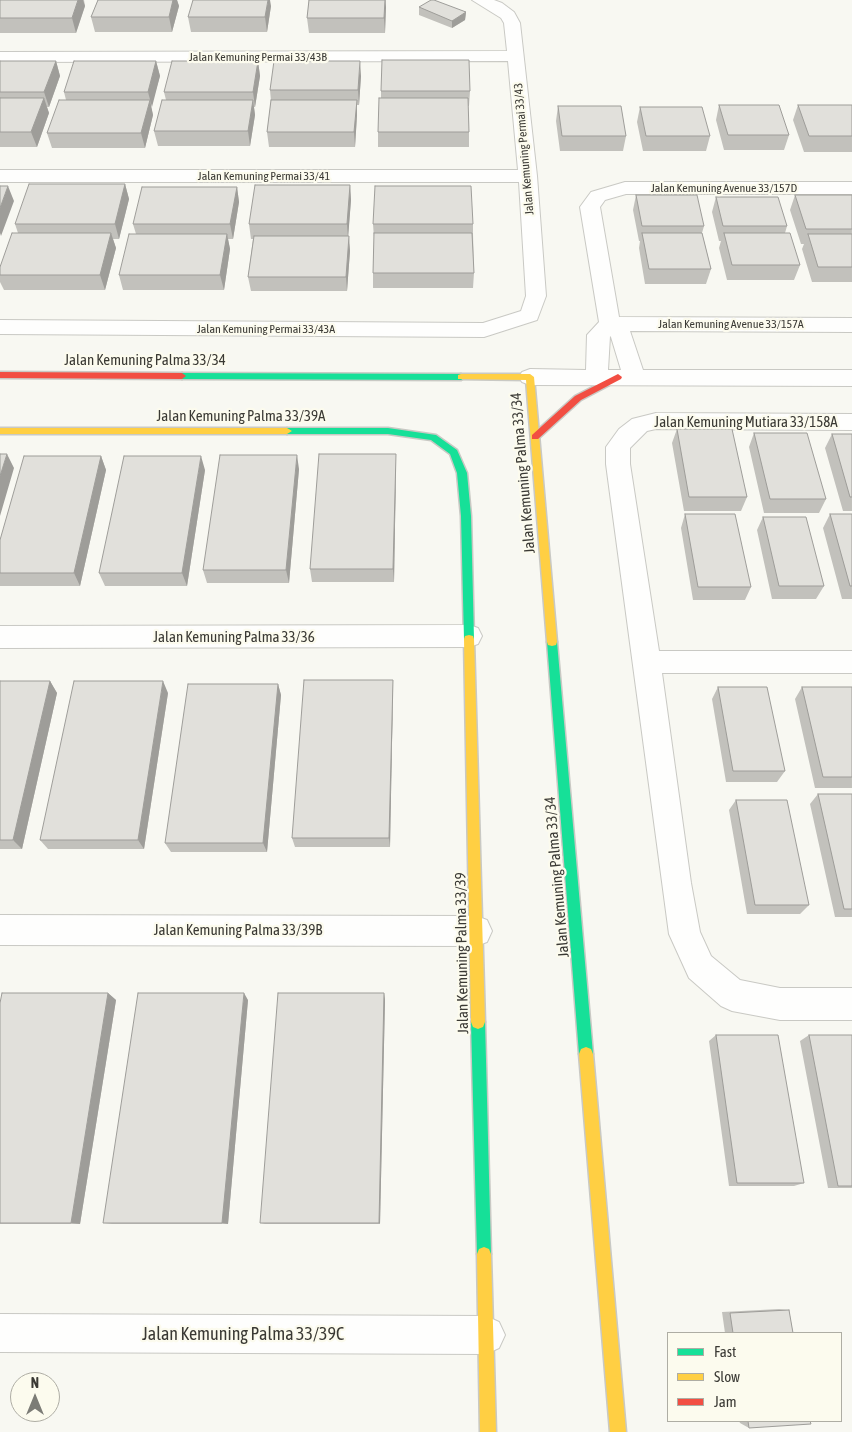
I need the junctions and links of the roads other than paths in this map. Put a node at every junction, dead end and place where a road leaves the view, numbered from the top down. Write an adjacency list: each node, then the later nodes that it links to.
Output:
1 (480, 0): 2 (street, Jalan Kemuning Permai 33/43)
2 (516, 56): 3 (street, Jalan Kemuning Permai 33/43B); 5 (street, Jalan Kemuning Permai 33/43)
3 (0, 57)
4 (0, 176): 5 (street, Jalan Kemuning Permai 33/41)
5 (528, 176): 7 (street, Jalan Kemuning Permai 33/43)
6 (852, 188): 8 (street, Jalan Kemuning Avenue 33/157D)
7 (530, 315): 10 (street, Jalan Kemuning Permai 33/43A)
8 (610, 324): 9 (street, Jalan Kemuning Avenue 33/157A); 13 (street); 13 (street)
9 (852, 325)
10 (0, 327)
11 (0, 375): 12 (main road, Jalan Kemuning Palma 33/34)
12 (530, 377): 13 (street); 17 (main road, Jalan Kemuning Palma 33/34)
13 (616, 377): 14 (street); 17 (main road)
14 (852, 378)
15 (852, 422): 21 (street, Jalan Kemuning Mutiara 33/158A)
16 (0, 431): 18 (main road, Jalan Kemuning Palma 33/39A)
17 (535, 437): 29 (main road, Jalan Kemuning Palma 33/34)
18 (462, 473): 19 (main road, Jalan Kemuning Palma 33/39)
19 (469, 636): 20 (street, Jalan Kemuning Palma 33/36); 24 (main road, Jalan Kemuning Palma 33/39)
20 (0, 638)
21 (654, 662): 22 (street); 25 (street)
22 (852, 662)
23 (0, 930): 24 (street, Jalan Kemuning Palma 33/39B)
24 (476, 931): 27 (main road, Jalan Kemuning Palma 33/39)
25 (852, 1004)
26 (0, 1333): 27 (street, Jalan Kemuning Palma 33/39C)
27 (486, 1335): 28 (main road, Jalan Kemuning Palma 33/39)
28 (488, 1432)
29 (618, 1432)

